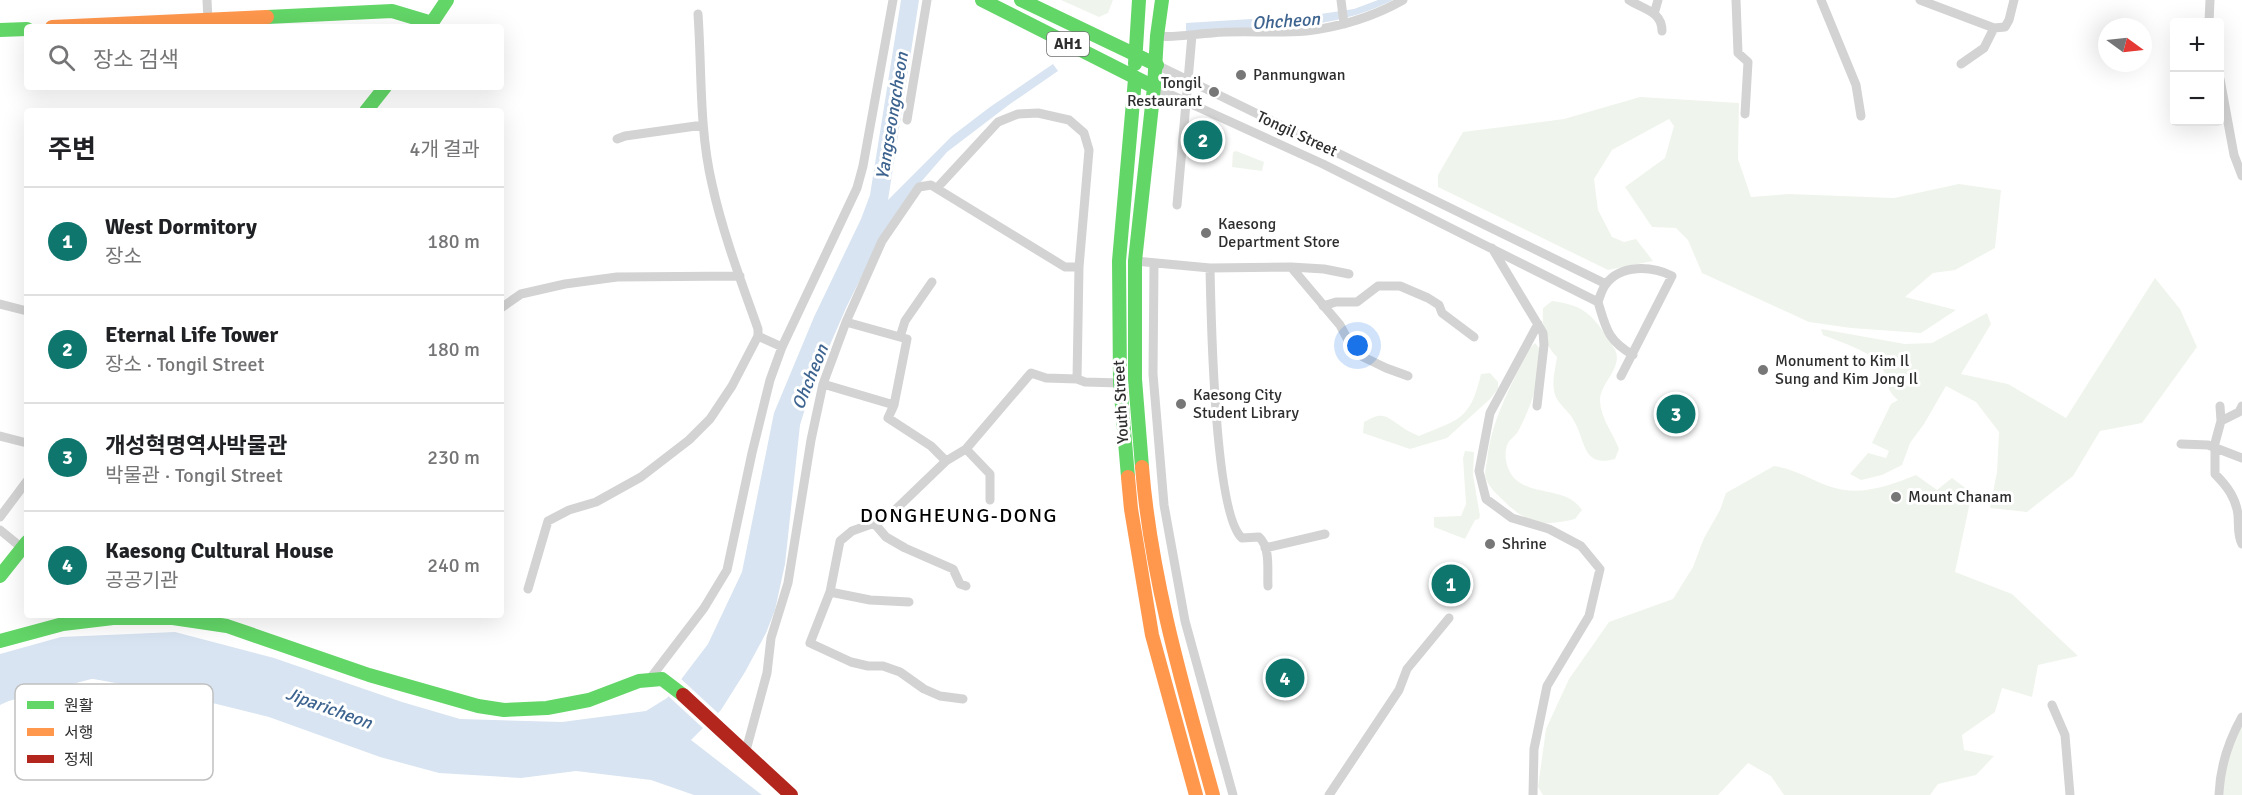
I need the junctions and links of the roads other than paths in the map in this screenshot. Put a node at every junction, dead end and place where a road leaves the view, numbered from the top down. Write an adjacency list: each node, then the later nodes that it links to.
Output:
1 (207, 0): 21 (street)
2 (447, 0): 25 (main road)
3 (893, 0): 70 (street)
4 (927, 0): 44 (street)
5 (982, 0): 35 (main road, Tongil Street / AH1)
6 (1021, 0): 32 (main road, Tongil Street / AH1)
7 (1139, 0): 32 (main road, Youth Street)
8 (1161, 0): 30 (main road, Youth Street)
9 (1403, 0): 22 (street)
10 (1629, 0): 19 (street)
11 (1658, 0): 19 (street)
12 (1736, 0): 42 (street)
13 (1821, 0): 43 (street)
14 (1920, 0): 27 (street)
15 (2013, 0): 27 (street)
16 (2210, 0): 20 (street)
17 (1341, 4): 22 (street)
18 (698, 14): 45 (street)
19 (1654, 14): 29 (street)
20 (2209, 18)
21 (208, 20): 23 (main road); 24 (main road)
22 (1344, 22): 31 (street)
23 (119, 24)
24 (428, 24)
25 (432, 24)
26 (24, 28): 28 (main road)
27 (1994, 28): 33 (street)
28 (0, 30)
29 (1662, 31)
30 (1157, 36): 31 (street); 34 (main road, Youth Street)
31 (1192, 36): 36 (street)
32 (1136, 56): 34 (main road, Tongil Street / AH1); 35 (main road, Youth Street)
33 (1961, 64)
34 (1157, 65): 36 (street, Tongil Street); 37 (main road, Youth Street)
35 (1135, 78): 37 (main road, Tongil Street / AH1); 75 (main road, Youth Street)
36 (1188, 81): 40 (street); 59 (street, Tongil Street)
37 (1154, 87): 40 (street, Tongil Street); 51 (main road, Youth Street)
38 (383, 90): 41 (main road)
39 (2224, 100): 47 (street)
40 (1187, 101): 49 (street); 50 (street, Tongil Street)
41 (368, 108)
42 (1745, 114)
43 (1861, 116)
44 (907, 120)
45 (703, 124): 46 (street); 57 (street)
46 (617, 139)
47 (2242, 176)
48 (937, 188): 53 (street); 53 (street); 65 (street)
49 (1177, 205)
50 (1490, 246): 60 (street, Tongil Street); 66 (street)
51 (1136, 261): 52 (street); 114 (main road, Youth Street)
52 (1154, 264): 55 (street); 115 (street)
53 (1079, 267): 74 (street)
54 (1291, 267): 55 (street); 56 (street); 63 (street)
55 (1210, 268): 98 (street)
56 (1349, 274)
57 (740, 276): 62 (street); 67 (street)
58 (932, 282): 69 (street)
59 (1606, 284): 60 (street); 71 (street)
60 (1598, 302): 71 (street)
61 (0, 304): 64 (street)
62 (504, 306)
63 (1323, 306): 68 (street); 72 (street)
64 (24, 310)
65 (846, 322): 69 (street); 76 (street)
66 (1538, 324): 78 (street); 117 (street)
67 (758, 336): 70 (street); 102 (street)
68 (1474, 336)
69 (900, 337): 77 (street)
70 (782, 346): 107 (street)
71 (1633, 355): 73 (street)
72 (1408, 376)
73 (1622, 376)
74 (1077, 379): 75 (street); 85 (street)
75 (1120, 383): 113 (main road, Youth Street)
76 (823, 384): 77 (street); 111 (street)
77 (894, 405): 88 (street)
78 (1537, 406)
79 (2220, 406): 81 (street)
80 (2242, 406): 81 (street)
81 (2221, 421): 86 (street)
82 (0, 435): 83 (street)
83 (24, 442)
84 (2181, 444): 86 (street)
85 (966, 449): 88 (street); 90 (street)
86 (2216, 450): 87 (street); 96 (street)
87 (2242, 458)
88 (946, 461): 92 (street)
89 (24, 485): 91 (street)
90 (990, 500)
91 (0, 517)
92 (874, 523): 100 (street); 103 (street)
93 (0, 530): 95 (street)
94 (1325, 534): 98 (street)
95 (24, 544)
96 (2242, 544)
97 (24, 546): 99 (main road)
98 (1265, 548): 101 (street)
99 (0, 576)
100 (966, 586)
101 (1268, 586)
102 (528, 589)
103 (830, 592): 104 (street); 108 (street)
104 (909, 602)
105 (1449, 618): 116 (street)
106 (0, 641): 107 (main road)
107 (649, 680): 111 (main road)
108 (963, 699)
109 (2052, 705): 118 (street)
110 (2242, 717): 119 (street)
111 (745, 754): 112 (main road)
112 (791, 795)
113 (1196, 795)
114 (1213, 795)
115 (1233, 795)
116 (1329, 795)
117 (1533, 795)
118 (2070, 795)
119 (2219, 795)

